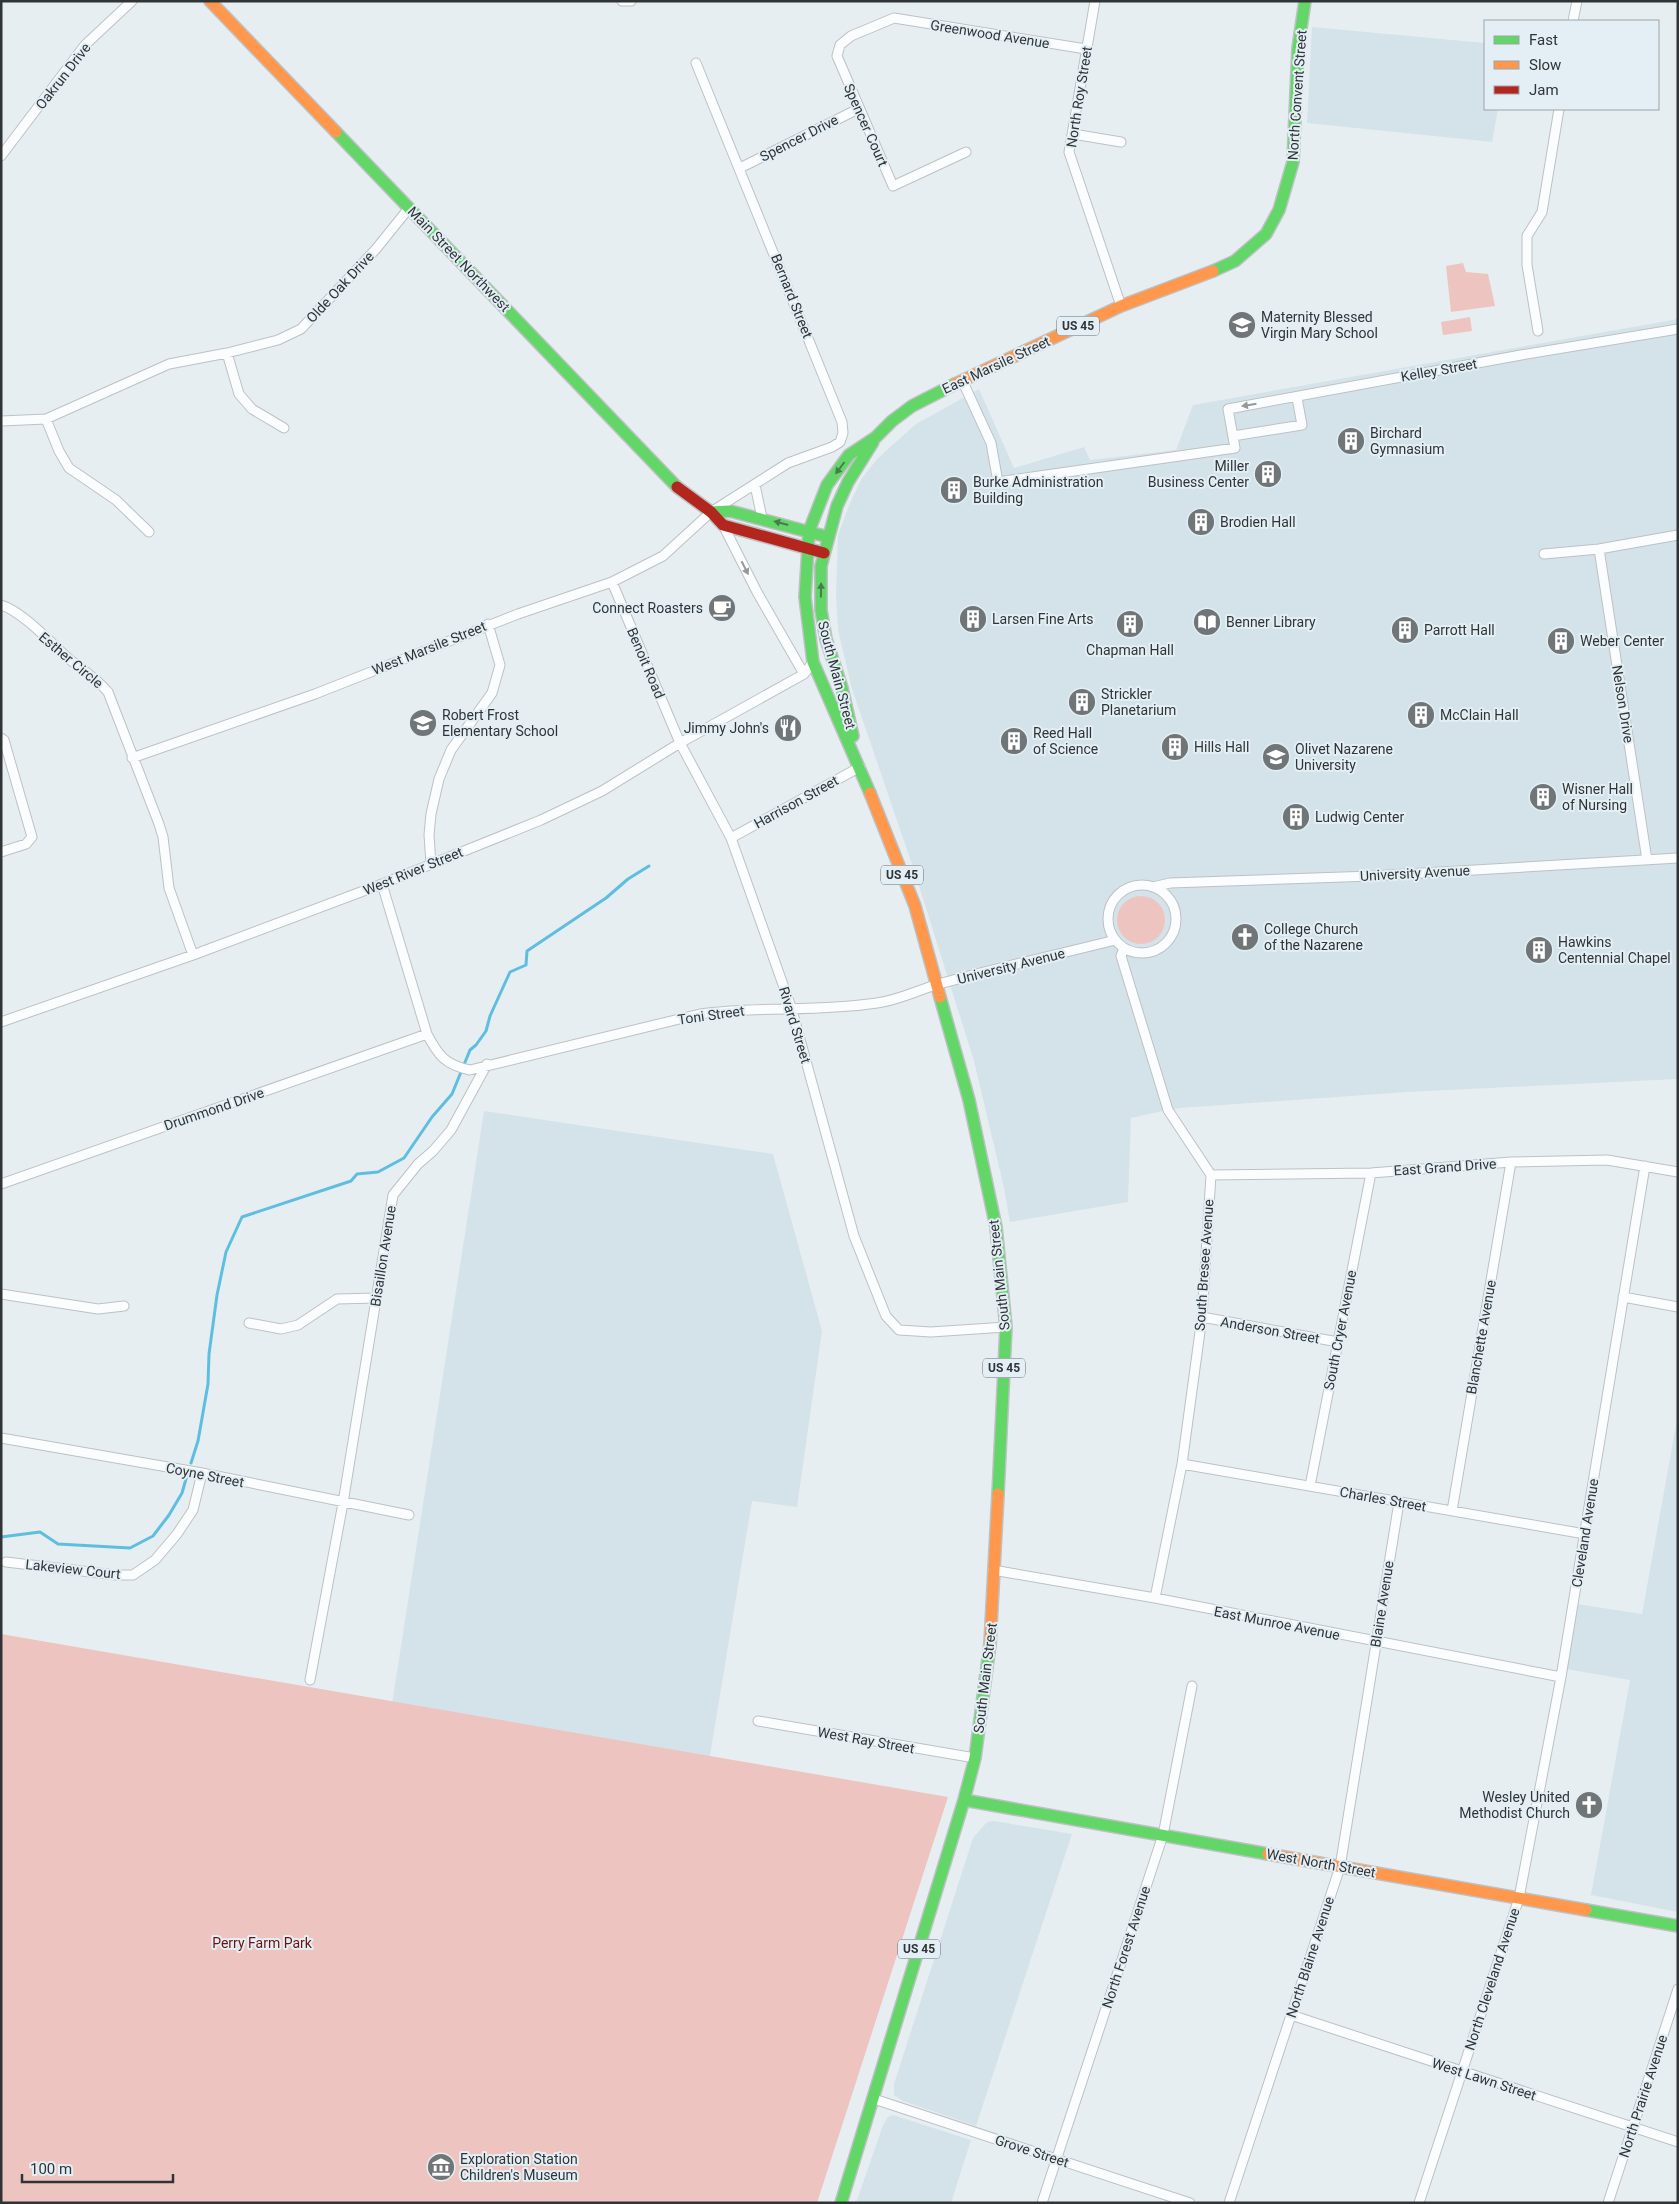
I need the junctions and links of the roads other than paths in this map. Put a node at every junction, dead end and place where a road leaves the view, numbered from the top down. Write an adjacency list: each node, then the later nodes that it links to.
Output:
1 (132, 1): 17 (street, Oakrun Drive)
2 (210, 1): 19 (main road, Main Street Northwest)
3 (622, 1): 4 (street)
4 (631, 1)
5 (1094, 1): 10 (street, North Roy Street)
6 (1305, 1): 20 (main road, North Convent Street / US 45)
7 (1577, 1): 9 (street)
8 (894, 18): 10 (street, Greenwood Avenue); 12 (street, Spencer Court)
9 (1574, 20)
10 (1086, 49): 14 (street, North Roy Street)
11 (696, 63): 18 (street, Bernard Street)
12 (858, 109): 16 (street, Spencer Court); 18 (street, Spencer Drive)
13 (1559, 110): 23 (street)
14 (1073, 134): 15 (street); 21 (street, North Roy Street)
15 (1121, 142)
16 (966, 152)
17 (1, 156)
18 (740, 168): 32 (street, Bernard Street)
19 (409, 208): 24 (street, Olde Oak Drive); 33 (main road, Main Street Northwest)
20 (1276, 217): 21 (main road, East Marsile Street / US 45)
21 (1121, 306): 25 (main road, East Marsile Street / US 45)
22 (1678, 329): 26 (street, Kelley Street)
23 (1538, 331)
24 (227, 353): 27 (street, Olde Oak Drive); 29 (street)
25 (962, 380): 30 (street); 31 (main road, East Marsile Street / US 45)
26 (1297, 398): 30 (street, Kelley Street, one-way to 30); 30 (street)
27 (46, 419): 28 (street, Olde Oak Drive); 37 (street)
28 (1, 421)
29 (284, 428)
30 (1232, 436)
31 (876, 437): 36 (main road, East Marsile Street / US 45, one-way to 36); 39 (main road, East Marsile Street / US 45)
32 (755, 485): 33 (street, Bernard Street); 34 (street)
33 (711, 512): 34 (main road); 35 (main road, Main Street Northwest); 44 (street, West Marsile Street)
34 (762, 518): 36 (main road, one-way to 34)
35 (723, 525): 40 (main road); 48 (street, one-way to 48)
36 (809, 531): 39 (main road); 40 (main road, East Marsile Street / US 45)
37 (149, 532)
38 (1678, 535): 41 (street)
39 (828, 537): 42 (main road, East Marsile Street / US 45)
40 (807, 548): 42 (main road); 47 (main road, South Main Street / US 45)
41 (1599, 549): 43 (street); 57 (street, Nelson Drive)
42 (824, 553): 53 (main road, South Main Street / US 45, one-way to 42)
43 (1544, 554)
44 (612, 582): 46 (street, West Marsile Street); 51 (street, Benoit Road)
45 (1, 605): 52 (street, Esther Circle)
46 (488, 624): 52 (street, West Marsile Street); 58 (street)
47 (813, 662): 48 (street, West River Street); 49 (main road, South Main Street / US 45)
48 (804, 674): 49 (street); 51 (street, West River Street)
49 (822, 682): 53 (main road, South Main Street / US 45)
50 (1, 738): 55 (street)
51 (680, 743): 54 (street, Rivard Street); 58 (street, West River Street)
52 (132, 758): 63 (street, Esther Circle)
53 (860, 767): 54 (street, Harrison Street); 64 (main road, South Main Street / US 45)
54 (731, 838): 65 (street, Rivard Street)
55 (1, 852)
56 (1678, 858): 57 (street, University Avenue)
57 (1647, 860): 60 (street, University Avenue)
58 (431, 864): 59 (street, West River Street)
59 (382, 884): 63 (street, West River Street); 67 (street)
60 (1153, 887): 61 (street, University Avenue); 62 (street)
61 (1115, 940): 62 (street); 64 (street, University Avenue)
62 (1124, 948): 73 (street)
63 (192, 956): 66 (street, West River Street)
64 (937, 985): 65 (street, Toni Street); 82 (main road, South Main Street / US 45)
65 (792, 1010): 68 (street, Toni Street); 82 (street, Rivard Street)
66 (1, 1022)
67 (427, 1034): 68 (street); 74 (street, Drummond Drive)
68 (487, 1064): 77 (street, Bisaillon Avenue)
69 (1511, 1162): 70 (street, East Grand Drive); 72 (street, East Grand Drive); 90 (street, Blanchette Avenue)
70 (1645, 1166): 71 (street, East Grand Drive); 76 (street, Cleveland Avenue)
71 (1678, 1172)
72 (1371, 1173): 73 (street, East Grand Drive); 83 (street, South Cryer Avenue)
73 (1210, 1175): 80 (street, South Bresee Avenue)
74 (1, 1184)
75 (1, 1294): 78 (street)
76 (1623, 1297): 79 (street); 92 (street, Cleveland Avenue)
77 (376, 1298): 81 (street); 89 (street, Bisaillon Avenue)
78 (124, 1306)
79 (1678, 1307)
80 (1202, 1317): 83 (street, Anderson Street); 85 (street, South Bresee Avenue)
81 (249, 1323)
82 (1006, 1326): 94 (main road, South Main Street / US 45)
83 (1338, 1342): 87 (street, South Cryer Avenue)
84 (1, 1438): 86 (street, Coyne Street)
85 (1182, 1464): 87 (street, Charles Street); 95 (street, South Bresee Avenue)
86 (202, 1473): 89 (street, Coyne Street); 93 (street, Lakeview Court)
87 (1310, 1486): 88 (street, Charles Street)
88 (1399, 1502): 90 (street, Charles Street); 96 (street, Blaine Avenue)
89 (343, 1503): 91 (street, Coyne Street); 98 (street, Bisaillon Avenue)
90 (1452, 1511): 92 (street, Charles Street)
91 (408, 1515)
92 (1584, 1534): 97 (street, Cleveland Avenue)
93 (6, 1562)
94 (993, 1570): 95 (street, East Munroe Avenue); 102 (main road, South Main Street / US 45)
95 (1155, 1598): 96 (street, East Munroe Avenue)
96 (1375, 1642): 97 (street, East Munroe Avenue); 100 (street, Blaine Avenue)
97 (1561, 1677): 106 (street, Cleveland Avenue)
98 (310, 1680)
99 (1192, 1686): 104 (street, North Forest Avenue)
100 (1364, 1706): 105 (street, North Blaine Avenue)
101 (758, 1721): 102 (street, West Ray Street)
102 (975, 1758): 103 (main road, South Main Street / US 45)
103 (964, 1800): 104 (main road, West North Street); 111 (main road, US 45)
104 (1163, 1835): 105 (main road, West North Street); 114 (street, North Forest Avenue)
105 (1340, 1867): 106 (main road, West North Street); 109 (street, North Blaine Avenue)
106 (1519, 1898): 107 (main road, West North Street); 110 (street, North Cleveland Avenue)
107 (1678, 1926)
108 (1678, 1989): 112 (street, North Prairie Avenue)
109 (1291, 2015): 110 (street, West Lawn Street); 118 (street, North Blaine Avenue)
110 (1462, 2071): 112 (street, West Lawn Street); 119 (street, North Cleveland Avenue)
111 (874, 2099): 114 (street, Grove Street); 115 (main road, US 45)
112 (1632, 2127): 113 (street, West Lawn Street); 120 (street, North Prairie Avenue)
113 (1678, 2142)
114 (1056, 2159): 116 (street, North Forest Avenue); 117 (street, Grove Street)
115 (841, 2203)
116 (1042, 2203)
117 (1190, 2203)
118 (1229, 2203)
119 (1419, 2203)
120 (1608, 2203)

